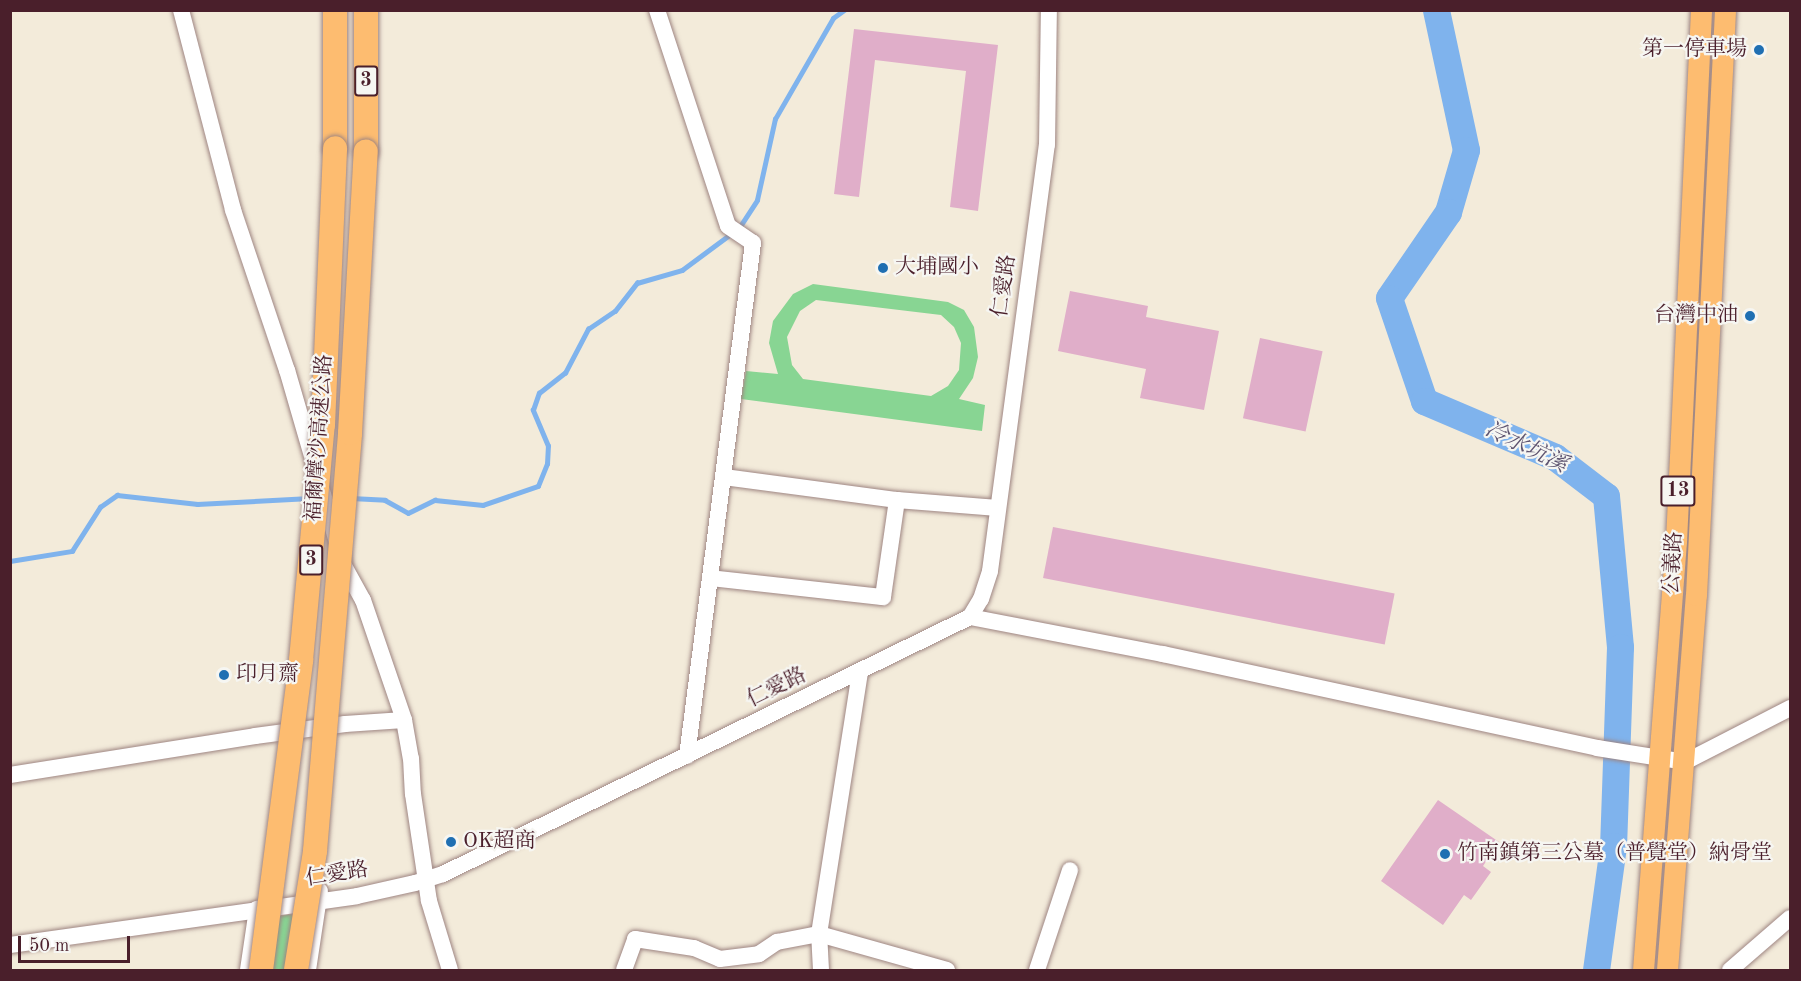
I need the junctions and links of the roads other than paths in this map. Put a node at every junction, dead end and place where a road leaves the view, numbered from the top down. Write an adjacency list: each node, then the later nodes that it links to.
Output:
1 (181, 10): 13 (street)
2 (335, 10): 37 (highway, 福爾摩沙高速公路 / 3, bridge)
3 (366, 10): 38 (highway, 福爾摩沙高速公路 / 3, bridge)
4 (657, 10): 12 (street)
5 (1049, 10): 15 (street, 仁愛路)
6 (1701, 10): 8 (main road, 公義路 / 13)
7 (1725, 10): 9 (main road, 公義路 / 13)
8 (1696, 104): 9 (street); 11 (main road, 公義路 / 13)
9 (1720, 104): 10 (main road, 公義路 / 13)
10 (1711, 292): 11 (main road); 26 (main road, 公義路 / 13)
11 (1686, 294): 25 (main road, 公義路 / 13)
12 (724, 477): 14 (street); 17 (street)
13 (322, 491): 16 (street); 23 (street)
14 (897, 500): 15 (street); 17 (street)
15 (998, 508): 18 (street, 仁愛路)
16 (344, 566): 21 (street); 22 (street)
17 (710, 578): 24 (street)
18 (970, 617): 19 (street, 仁愛路); 25 (street)
19 (860, 673): 24 (street, 仁愛路); 33 (street)
20 (1791, 708): 26 (street)
21 (404, 720): 22 (street); 29 (street)
22 (336, 725): 23 (street); 30 (street)
23 (282, 732): 27 (street); 31 (street)
24 (687, 756): 29 (street, 仁愛路)
25 (1651, 757): 26 (street); 45 (main road, 公義路 / 13)
26 (1685, 762): 46 (main road, 公義路 / 13)
27 (10, 775)
28 (1070, 870): 44 (street)
29 (426, 879): 30 (street, 仁愛路); 40 (street)
30 (319, 901): 31 (street, 仁愛路); 39 (street)
31 (257, 910): 34 (street, 仁愛路); 36 (street)
32 (1791, 918): 47 (street)
33 (819, 934): 35 (street); 41 (street); 42 (street)
34 (10, 945)
35 (917, 966): 43 (street)
36 (248, 970)
37 (261, 970)
38 (296, 970)
39 (308, 970)
40 (450, 970)
41 (624, 970)
42 (821, 970)
43 (947, 970)
44 (1037, 970)
45 (1643, 970)
46 (1666, 970)
47 (1730, 970)

